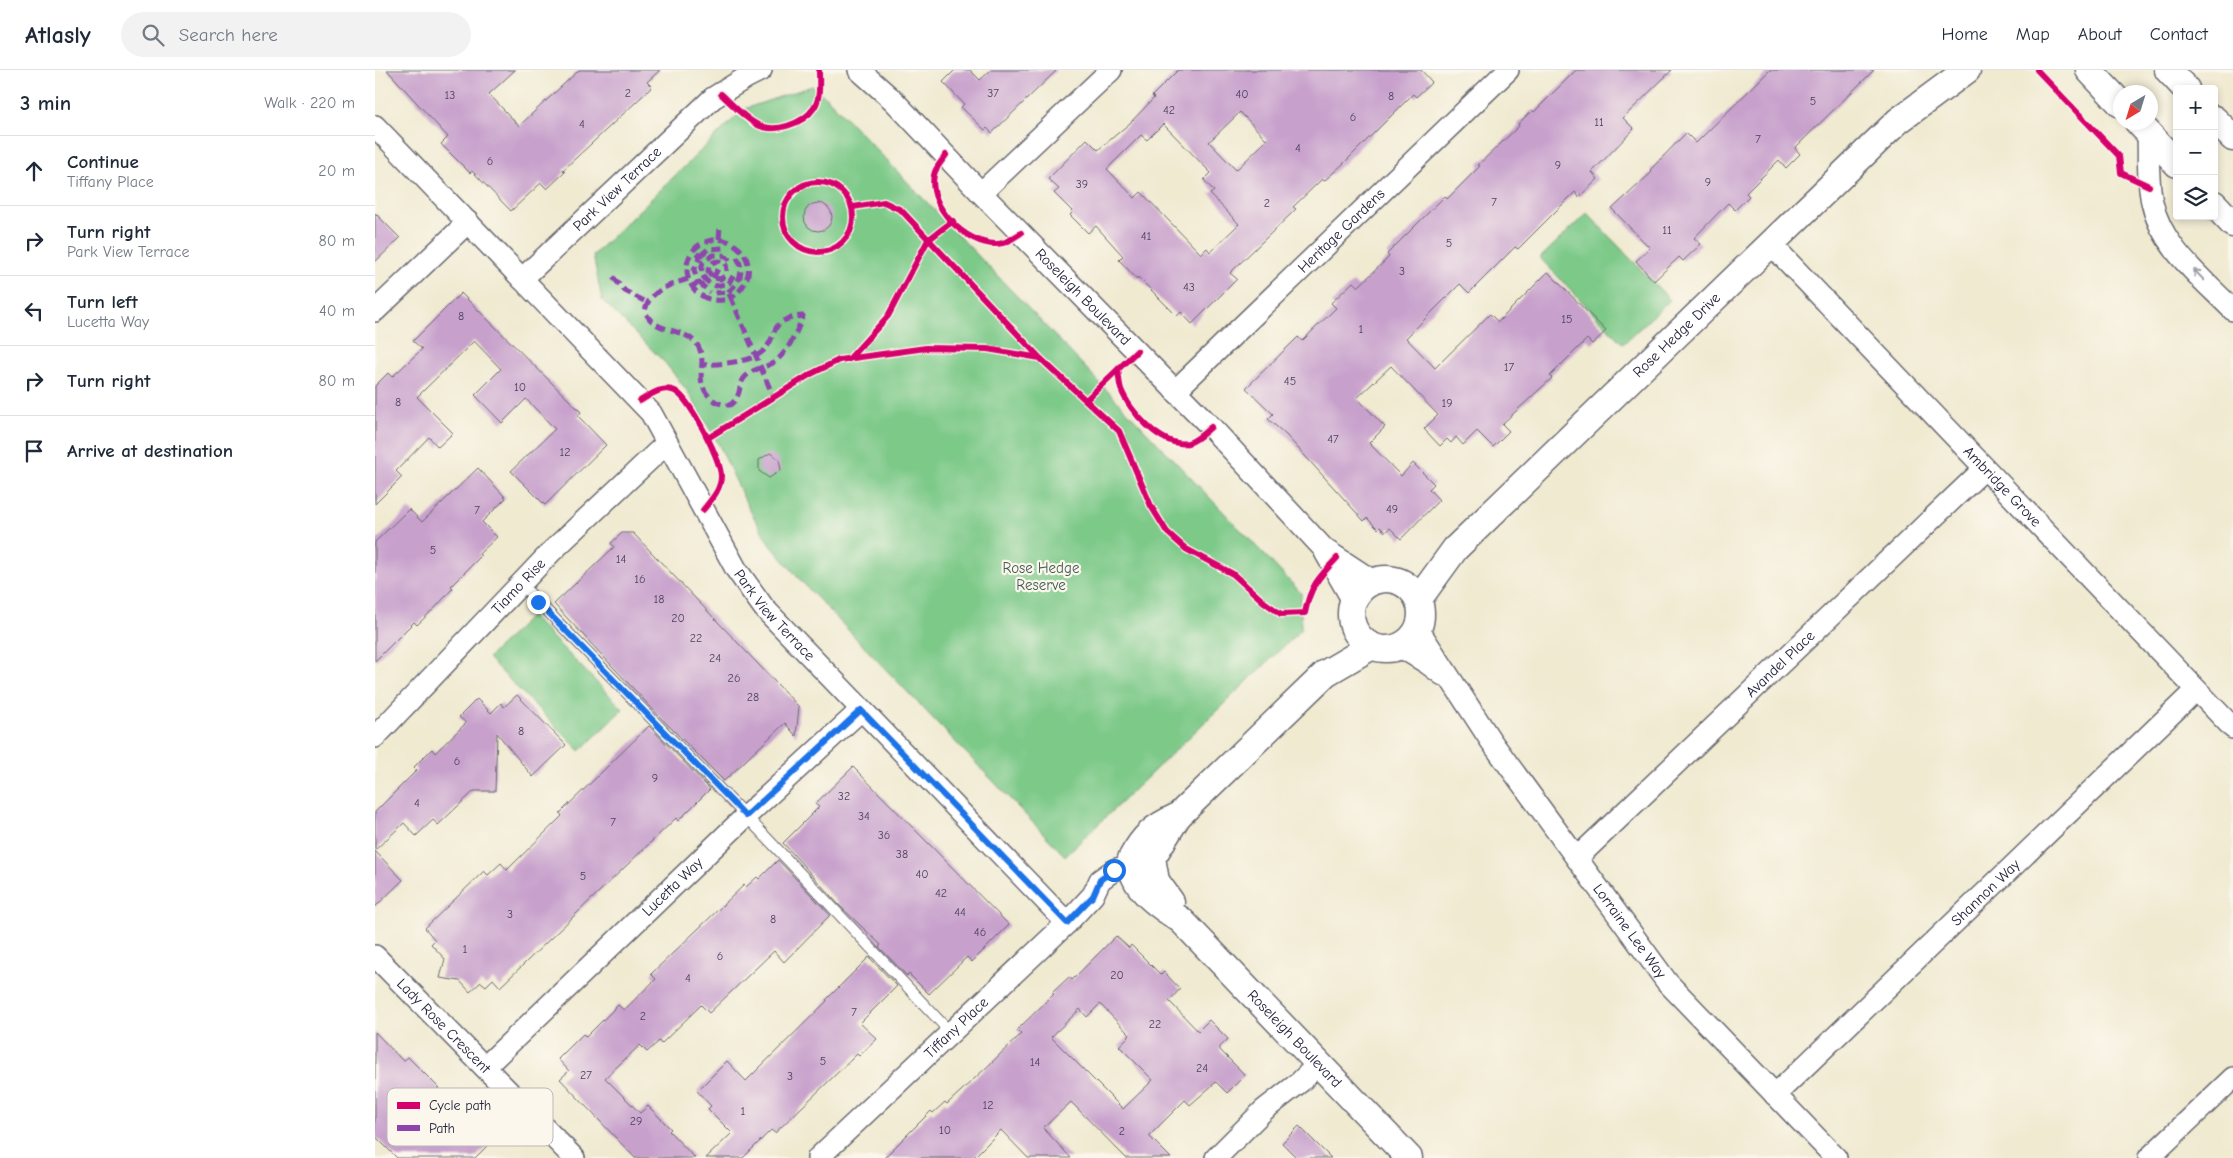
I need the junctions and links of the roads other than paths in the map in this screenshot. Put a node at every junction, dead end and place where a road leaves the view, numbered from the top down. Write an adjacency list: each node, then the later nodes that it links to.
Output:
1 (726, 70): 12 (street, Park View Terrace)
2 (761, 70): 12 (street, Park View Terrace)
3 (859, 70): 20 (street, Roseleigh Boulevard)
4 (1111, 70): 20 (street)
5 (1508, 70): 28 (street, Heritage Gardens)
6 (1936, 70): 13 (street, Rose Hedge Drive)
7 (1967, 70): 13 (street, Rose Hedge Drive)
8 (2089, 70): 11 (street)
9 (2168, 70): 10 (street)
10 (2182, 85)
11 (2113, 96)
12 (713, 98): 25 (street, Park View Terrace)
13 (1898, 121): 24 (street, Rose Hedge Drive)
14 (2218, 123): 18 (street)
15 (375, 126): 22 (street, Park View Terrace)
16 (2143, 130): 26 (street, one-way to 16)
17 (2145, 130): 19 (street)
18 (2233, 138)
19 (2173, 160)
20 (981, 193): 28 (street, Roseleigh Boulevard)
21 (2218, 208): 23 (street)
22 (467, 222): 25 (street, Park View Terrace); 27 (street)
23 (2233, 224)
24 (1771, 244): 30 (street, Ambridge Grove); 32 (street, Rose Hedge Drive)
25 (522, 279): 29 (street, Park View Terrace)
26 (2233, 310)
27 (375, 311)
28 (1175, 392): 31 (street, Roseleigh Boulevard)
29 (667, 443): 35 (street, Tiamo Rise); 44 (street, Park View Terrace)
30 (1984, 469): 43 (street, Ambridge Grove); 48 (street, Avandel Place)
31 (1324, 549): 33 (street, Roseleigh Boulevard); 37 (street, Roseleigh Boulevard)
32 (1455, 549): 34 (street, Rose Hedge Drive); 36 (street, Rose Hedge Drive)
33 (1373, 582): 34 (street); 37 (street)
34 (1399, 582): 36 (street)
35 (521, 584): 46 (street, Tiamo Rise); 47 (lane)
36 (1418, 600): 38 (street)
37 (1353, 614): 39 (street); 41 (street)
38 (1417, 629): 40 (street); 42 (street, Lorraine Lee Way)
39 (1372, 646): 40 (street); 41 (street)
40 (1399, 646): 42 (street, Lorraine Lee Way)
41 (1326, 673): 49 (street)
42 (1451, 682): 48 (street, Lorraine Lee Way)
43 (2196, 690): 45 (street, Ambridge Grove); 57 (street, Shannon Way)
44 (861, 710): 47 (street, Lucetta Way); 50 (street, Park View Terrace)
45 (2233, 728)
46 (375, 737)
47 (746, 816): 52 (lane); 54 (street, Lucetta Way)
48 (1577, 858): 57 (street, Lorraine Lee Way)
49 (1139, 870): 50 (street, Tiffany Place); 53 (street, Roseleigh Boulevard)
50 (1067, 923): 52 (street, Tiffany Place)
51 (375, 956): 54 (street, Lady Rose Crescent)
52 (951, 1033): 60 (street, Tiffany Place)
53 (1314, 1058): 61 (street); 62 (street, Roseleigh Boulevard)
54 (485, 1067): 56 (street, Lady Rose Crescent)
55 (2233, 1078): 64 (street)
56 (506, 1088)
57 (1775, 1095): 63 (street, Lorraine Lee Way)
58 (553, 1137): 59 (street, Lady Rose Crescent)
59 (574, 1158)
60 (819, 1158)
61 (1215, 1158)
62 (1409, 1158)
63 (1836, 1158)
64 (2149, 1158)

